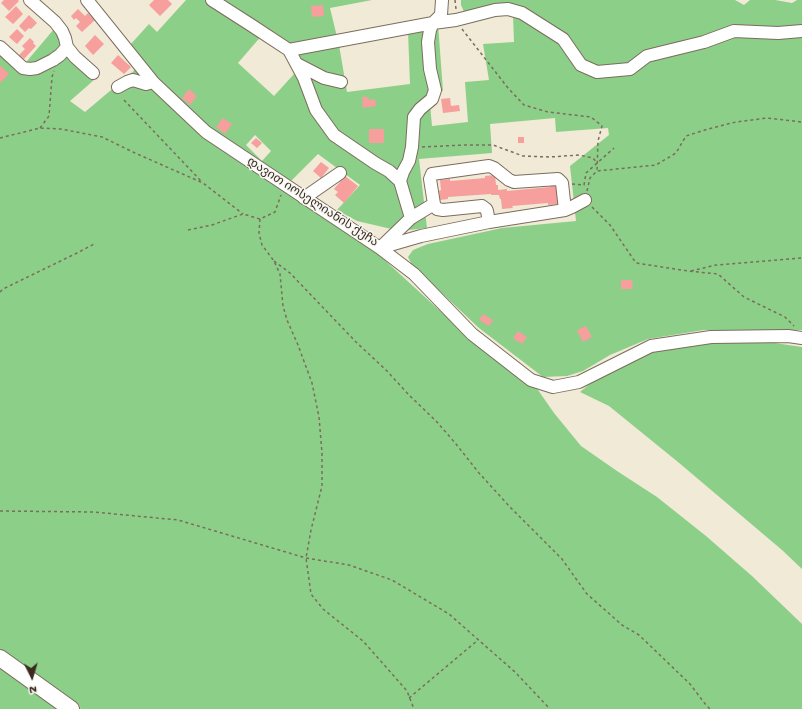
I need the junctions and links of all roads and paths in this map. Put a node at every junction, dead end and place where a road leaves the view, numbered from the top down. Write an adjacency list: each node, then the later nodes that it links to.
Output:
1 (30, 0): 11 (street)
2 (87, 0): 14 (street, დავით იოსელიანის ქუჩა)
3 (212, 0): 10 (street)
4 (442, 0): 7 (street)
5 (455, 0): 6 (path)
6 (456, 20): 7 (street); 8 (street); 23 (path)
7 (432, 23): 10 (street); 21 (street)
8 (802, 31)
9 (0, 47): 11 (street)
10 (289, 50): 12 (street)
11 (64, 51): 13 (street); 19 (path)
12 (297, 64): 15 (street); 26 (street)
13 (93, 73)
14 (153, 82): 16 (street); 29 (street, დავით იოსელიანის ქუჩა)
15 (341, 82)
16 (118, 87)
17 (124, 100): 27 (path)
18 (802, 122): 24 (path)
19 (40, 128): 20 (path); 27 (path)
20 (0, 138)
21 (412, 147): 23 (path); 26 (street)
22 (614, 148): 23 (path)
23 (597, 163): 24 (path); 28 (path)
24 (598, 171): 31 (path)
25 (340, 173): 30 (street)
26 (400, 182): 36 (street)
27 (203, 183): 34 (path)
28 (562, 183): 32 (street); 33 (street)
29 (285, 185): 30 (street, დავით იოსელიანის ქუჩა); 35 (path)
30 (304, 198): 40 (street, დავით იოსელიანის ქუჩა)
31 (584, 200): 33 (street); 43 (path)
32 (434, 204): 36 (street); 37 (street)
33 (565, 210): 37 (street)
34 (243, 214): 35 (path); 38 (path)
35 (260, 218): 42 (path)
36 (411, 218): 40 (street)
37 (489, 222): 40 (street)
38 (188, 230)
39 (96, 243): 44 (path)
40 (380, 248): 45 (street, დავით იოსელიანის ქუჩა)
41 (802, 258): 43 (path)
42 (274, 262): 47 (path); 54 (path)
43 (688, 271): 45 (path)
44 (0, 292)
45 (800, 334)
46 (0, 511): 47 (path)
47 (306, 558): 48 (path); 50 (path)
48 (478, 640): 50 (path); 53 (path)
49 (0, 658): 51 (main road)
50 (410, 698): 52 (path)
51 (71, 709)
52 (414, 709)
53 (550, 709)
54 (710, 709)

